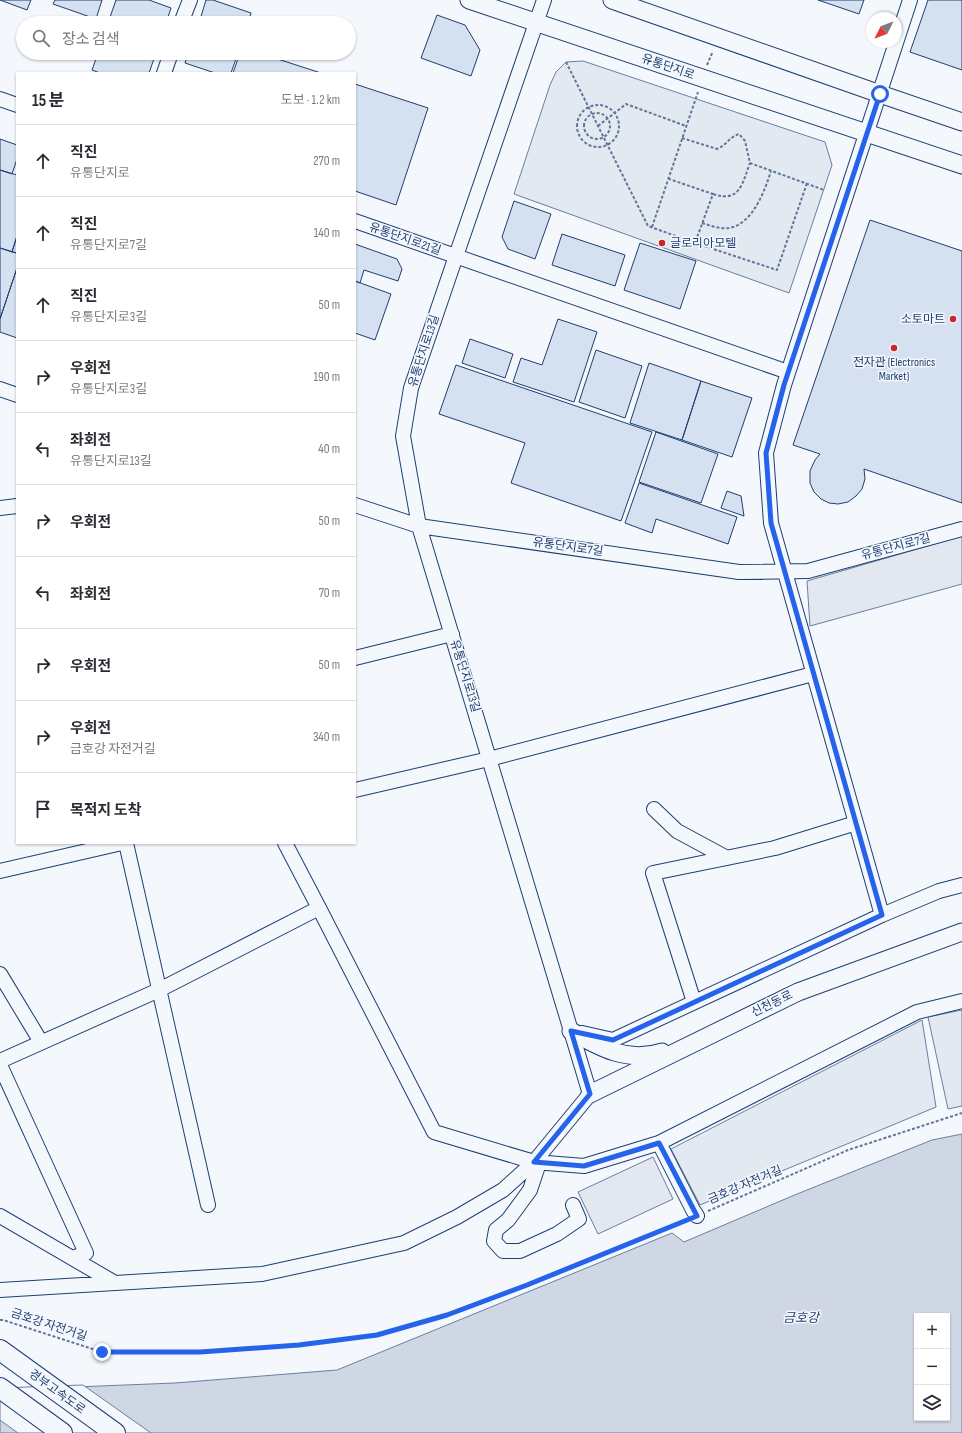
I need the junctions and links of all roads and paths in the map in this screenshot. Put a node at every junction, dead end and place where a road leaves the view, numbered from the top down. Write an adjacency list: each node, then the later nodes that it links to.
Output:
1 (190, 0): 6 (street)
2 (469, 0): 7 (main road, 유통단지로)
3 (544, 0): 7 (street, 유통단지로13길)
4 (612, 0): 11 (main road)
5 (910, 0): 11 (street)
6 (184, 16)
7 (536, 23): 22 (main road, 유통단지로); 37 (street, 유통단지로13길)
8 (169, 60): 10 (street)
9 (566, 62): 15 (path)
10 (164, 72)
11 (880, 94): 19 (main road); 22 (street)
12 (0, 99): 14 (street)
13 (695, 99): 21 (path)
14 (16, 105)
15 (588, 107): 16 (path); 17 (path); 25 (path)
16 (591, 114): 18 (path); 20 (path); 23 (path)
17 (614, 114): 18 (path); 21 (path); 25 (path)
18 (608, 118): 20 (path); 23 (path)
19 (962, 122)
20 (598, 126): 23 (path)
21 (686, 126): 24 (path)
22 (868, 132): 27 (main road, 유통단지로); 38 (street)
23 (604, 138): 25 (path)
24 (682, 138): 26 (path); 29 (path)
25 (607, 146): 35 (path)
26 (750, 163): 28 (path); 32 (path)
27 (962, 165)
28 (772, 171): 30 (path); 34 (path)
29 (669, 179): 32 (path); 35 (path)
30 (807, 183): 31 (path); 36 (path)
31 (824, 190)
32 (713, 194): 34 (path)
33 (356, 222): 37 (street, 유통단지로21길)
34 (702, 223): 36 (path)
35 (652, 227): 36 (path)
36 (695, 242)
37 (456, 256): 38 (street); 44 (street, 유통단지로13길)
38 (788, 372): 46 (street)
39 (0, 390): 40 (street)
40 (16, 395)
41 (356, 505): 44 (street, 유통단지로7길)
42 (16, 506): 43 (street)
43 (0, 508)
44 (419, 526): 46 (street, 유통단지로7길); 47 (street, 유통단지로13길)
45 (962, 529): 46 (street, 유통단지로7길)
46 (784, 571): 49 (street)
47 (452, 634): 48 (street); 50 (street, 유통단지로13길)
48 (356, 658)
49 (813, 674): 50 (street); 53 (street)
50 (489, 759): 51 (street); 67 (street, 유통단지로13길)
51 (356, 790)
52 (654, 809): 57 (street)
53 (856, 823): 57 (street); 61 (street)
54 (118, 844): 58 (street)
55 (126, 844): 64 (street)
56 (286, 844): 60 (street)
57 (727, 858): 66 (street)
58 (0, 871)
59 (962, 885): 61 (street)
60 (319, 908): 64 (street); 75 (street)
61 (882, 915): 66 (street)
62 (962, 932): 68 (main road, 신천동로)
63 (0, 974): 69 (street)
64 (159, 990): 69 (street); 76 (street)
65 (962, 1001): 74 (street)
66 (694, 1002): 67 (street)
67 (571, 1031): 68 (main road); 72 (street, 유통단지로13길)
68 (702, 1039): 72 (main road, 신천동로)
69 (41, 1042): 70 (street)
70 (0, 1061)
71 (0, 1065): 80 (street)
72 (590, 1094): 75 (street)
73 (962, 1113): 79 (path, 금호강 자전거길)
74 (659, 1143): 75 (street); 79 (street)
75 (534, 1162): 77 (street); 81 (street)
76 (208, 1205)
77 (573, 1205)
78 (0, 1216): 80 (street)
79 (697, 1216): 83 (path, 금호강 자전거길)
80 (72, 1258): 81 (street)
81 (115, 1283): 82 (street)
82 (0, 1290)
83 (0, 1320)
84 (0, 1350): 87 (highway, 경부고속도로)
85 (0, 1388): 86 (highway)
86 (62, 1433)
87 (115, 1433)

